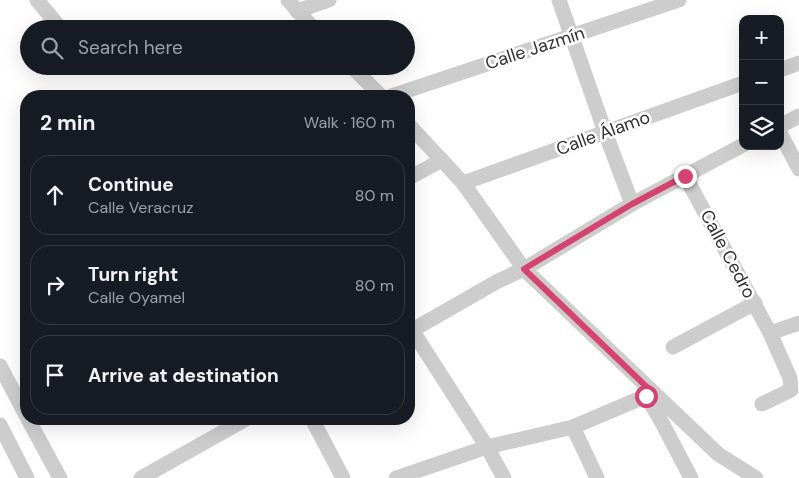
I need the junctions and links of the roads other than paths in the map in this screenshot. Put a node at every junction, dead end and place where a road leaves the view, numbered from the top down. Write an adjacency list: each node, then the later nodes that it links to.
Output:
1 (37, 0): 6 (street)
2 (329, 0): 5 (street)
3 (559, 0): 8 (street)
4 (679, 0): 8 (street, Calle Jazmín)
5 (292, 5): 7 (street)
6 (54, 20)
7 (306, 20)
8 (570, 36): 14 (street, Calle Jazmín); 18 (street)
9 (799, 63): 10 (street)
10 (784, 69)
11 (360, 75): 13 (street)
12 (739, 84): 18 (street, Calle Álamo)
13 (375, 90)
14 (409, 90)
15 (799, 116): 16 (street)
16 (784, 124)
17 (415, 131): 21 (street)
18 (605, 132): 25 (street, Calle Álamo); 26 (street)
19 (784, 141): 22 (street)
20 (739, 147): 24 (street)
21 (442, 160): 23 (street); 25 (street)
22 (799, 170)
23 (415, 175)
24 (685, 176): 26 (street); 28 (street, Calle Cedro)
25 (463, 183): 27 (street)
26 (632, 204): 27 (street)
27 (524, 269): 30 (street); 35 (street)
28 (754, 303): 31 (street, Calle Cedro); 33 (street)
29 (799, 323): 31 (street)
30 (415, 329)
31 (770, 333): 37 (street, Calle Cedro)
32 (415, 337): 43 (street)
33 (673, 347)
34 (0, 366): 36 (street)
35 (649, 394): 42 (street); 52 (street); 53 (street)
36 (20, 404)
37 (762, 404)
38 (0, 425): 45 (street)
39 (31, 425): 46 (street)
40 (236, 425): 44 (street)
41 (315, 425): 48 (street)
42 (573, 427): 43 (street); 51 (street)
43 (487, 447): 49 (street); 50 (street)
44 (159, 473): 47 (street)
45 (28, 478)
46 (60, 478)
47 (141, 478)
48 (343, 478)
49 (396, 478)
50 (504, 478)
51 (597, 478)
52 (690, 478)
53 (756, 478)

